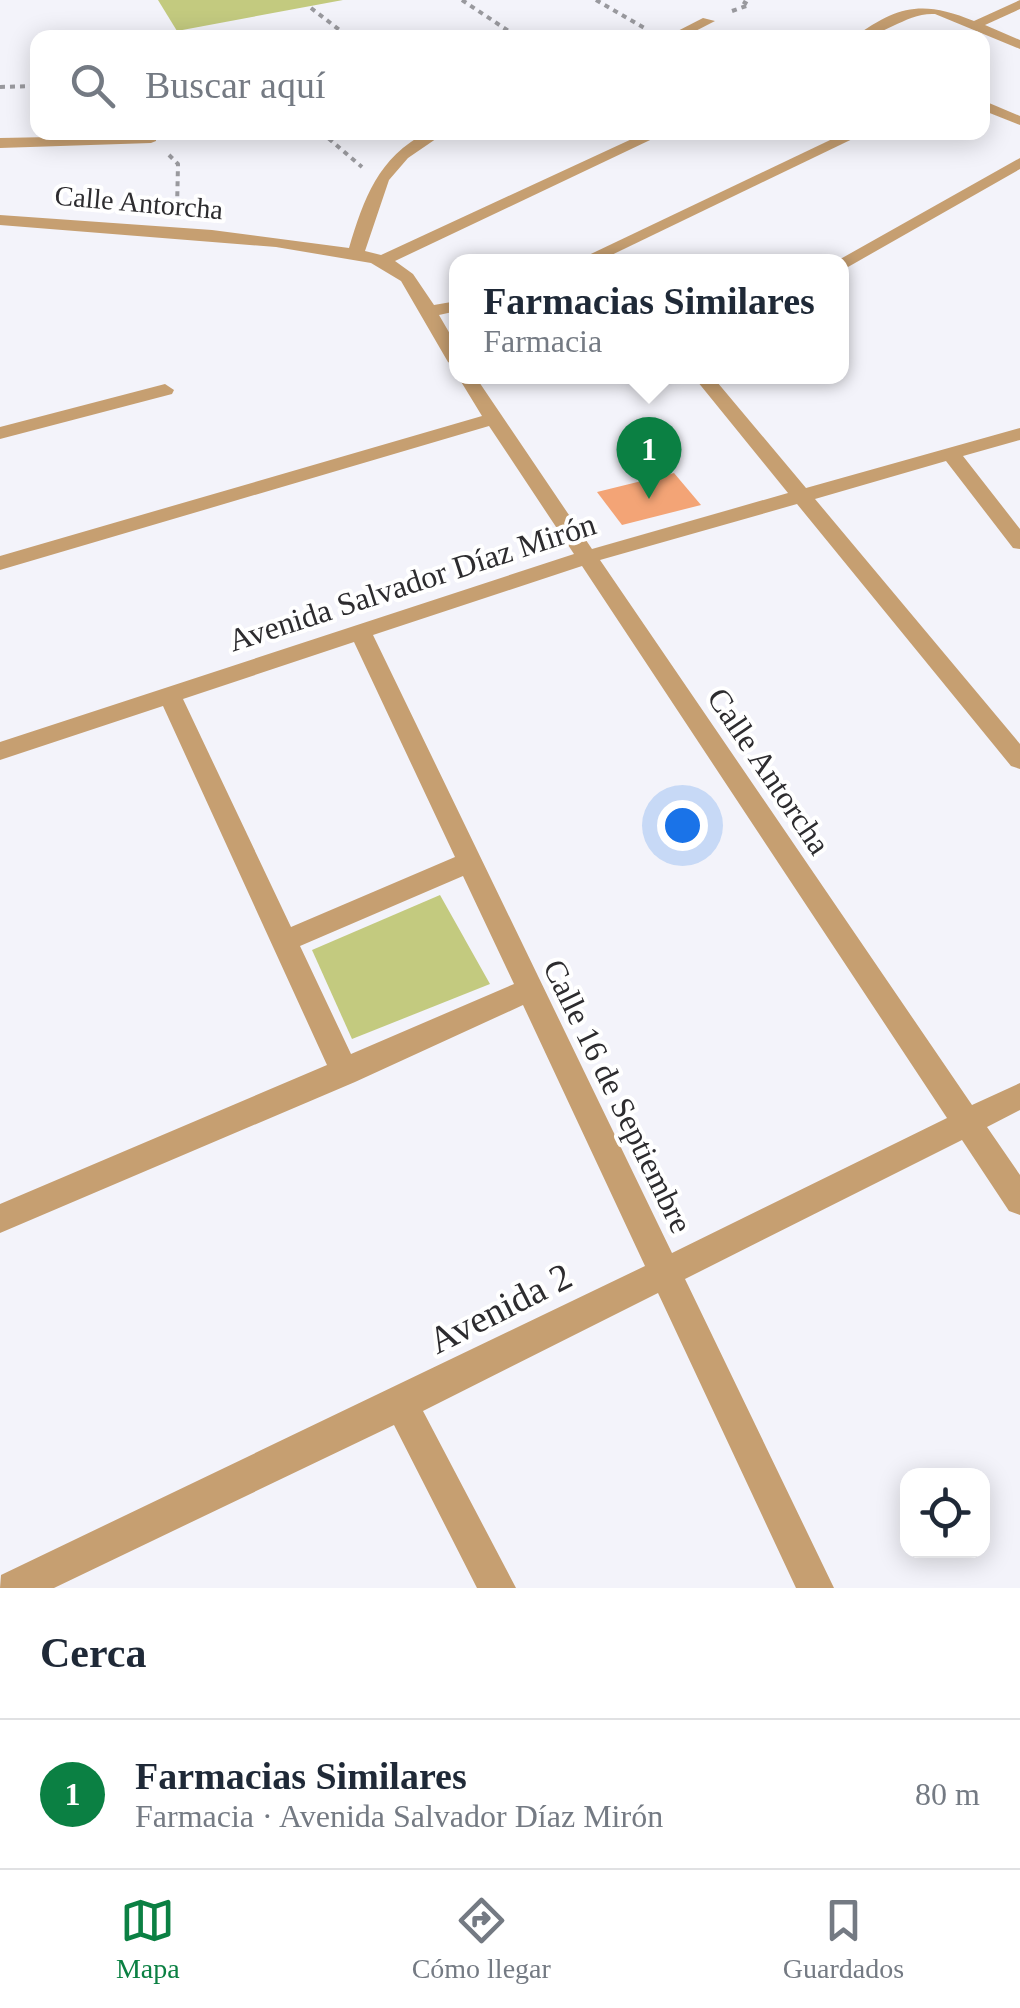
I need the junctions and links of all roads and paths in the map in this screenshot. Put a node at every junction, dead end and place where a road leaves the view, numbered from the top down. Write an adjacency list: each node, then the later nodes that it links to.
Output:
1 (462, 0): 8 (path)
2 (596, 0): 9 (path)
3 (1020, 4): 6 (street)
4 (311, 8): 7 (path)
5 (708, 21): 10 (street)
6 (974, 25): 11 (street); 12 (street)
7 (340, 30)
8 (507, 30)
9 (647, 30)
10 (688, 30)
11 (875, 30)
12 (986, 30)
13 (990, 32): 14 (street)
14 (1020, 45)
15 (30, 86): 16 (path)
16 (0, 87)
17 (990, 108): 18 (street)
18 (1020, 121)
19 (91, 140): 25 (street)
20 (153, 140): 29 (path)
21 (331, 140): 27 (path)
22 (422, 140): 27 (street)
23 (643, 140): 33 (street)
24 (843, 140): 31 (street)
25 (0, 143)
26 (1020, 163): 32 (street)
27 (377, 179): 30 (street)
28 (0, 220): 29 (street, Calle Antorcha)
29 (176, 235): 30 (street, Calle Antorcha)
30 (356, 252): 33 (street, Calle Antorcha)
31 (599, 254)
32 (849, 259)
33 (384, 260): 35 (street)
34 (449, 307): 35 (street)
35 (425, 312): 36 (street)
36 (449, 351)
37 (470, 384): 40 (street, Calle Antorcha)
38 (709, 384): 44 (street)
39 (165, 390): 41 (street)
40 (492, 419): 46 (street, Calle Antorcha); 47 (street)
41 (0, 433)
42 (1020, 434): 43 (street, Avenida Salvador Díaz Mirón)
43 (952, 454): 44 (street, Avenida Salvador Díaz Mirón); 45 (street)
44 (803, 497): 46 (street, Avenida Salvador Díaz Mirón); 51 (street)
45 (1020, 543)
46 (587, 558): 48 (street, Avenida Salvador Díaz Mirón); 57 (street, Calle Antorcha)
47 (0, 562)
48 (361, 632): 49 (street, Avenida Salvador Díaz Mirón); 52 (street, Calle 16 de Septiembre)
49 (170, 696): 50 (street, Avenida Salvador Díaz Mirón); 53 (street)
50 (0, 751)
51 (1020, 760)
52 (467, 863): 53 (street); 54 (street, Calle 16 de Septiembre)
53 (283, 942): 55 (street)
54 (528, 991): 55 (street); 60 (street, Calle 16 de Septiembre)
55 (345, 1073): 59 (street)
56 (1020, 1096): 57 (street, Avenida 2)
57 (965, 1120): 58 (street, Calle Antorcha); 60 (street, Avenida 2)
58 (1020, 1201)
59 (0, 1220)
60 (664, 1273): 61 (street, Avenida 2); 64 (street, Calle 16 de Septiembre)
61 (402, 1404): 62 (street, Avenida 2); 63 (street)
62 (14, 1588)
63 (497, 1588)
64 (815, 1588)

